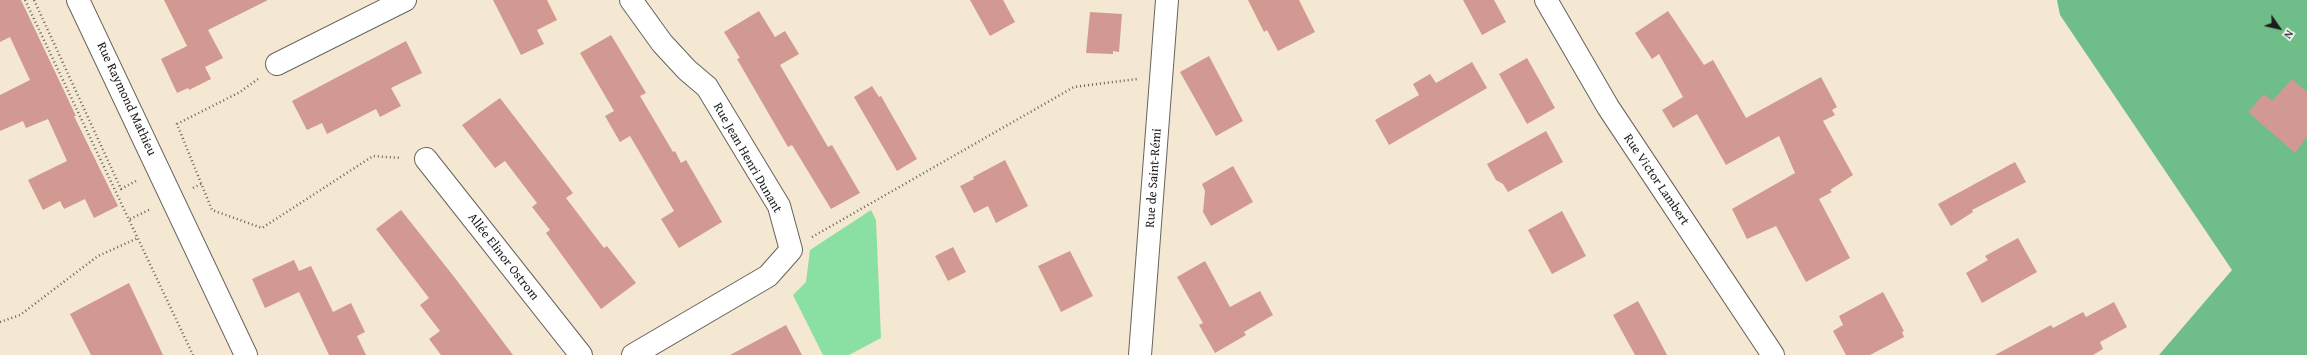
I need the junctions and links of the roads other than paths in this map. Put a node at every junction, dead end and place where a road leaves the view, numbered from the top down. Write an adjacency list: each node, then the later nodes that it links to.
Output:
1 (78, 0): 8 (street, Rue Raymond Mathieu)
2 (405, 0): 6 (street)
3 (631, 0): 10 (street, Rue Jean Henri Dunant)
4 (1546, 0): 12 (street, Rue Victor Lambert)
5 (1170, 2): 11 (street, Rue de Saint-Rémi)
6 (277, 64)
7 (426, 159): 9 (street, Allée Elinor Ostrom)
8 (246, 355)
9 (581, 355)
10 (633, 355)
11 (1140, 355)
12 (1773, 355)

